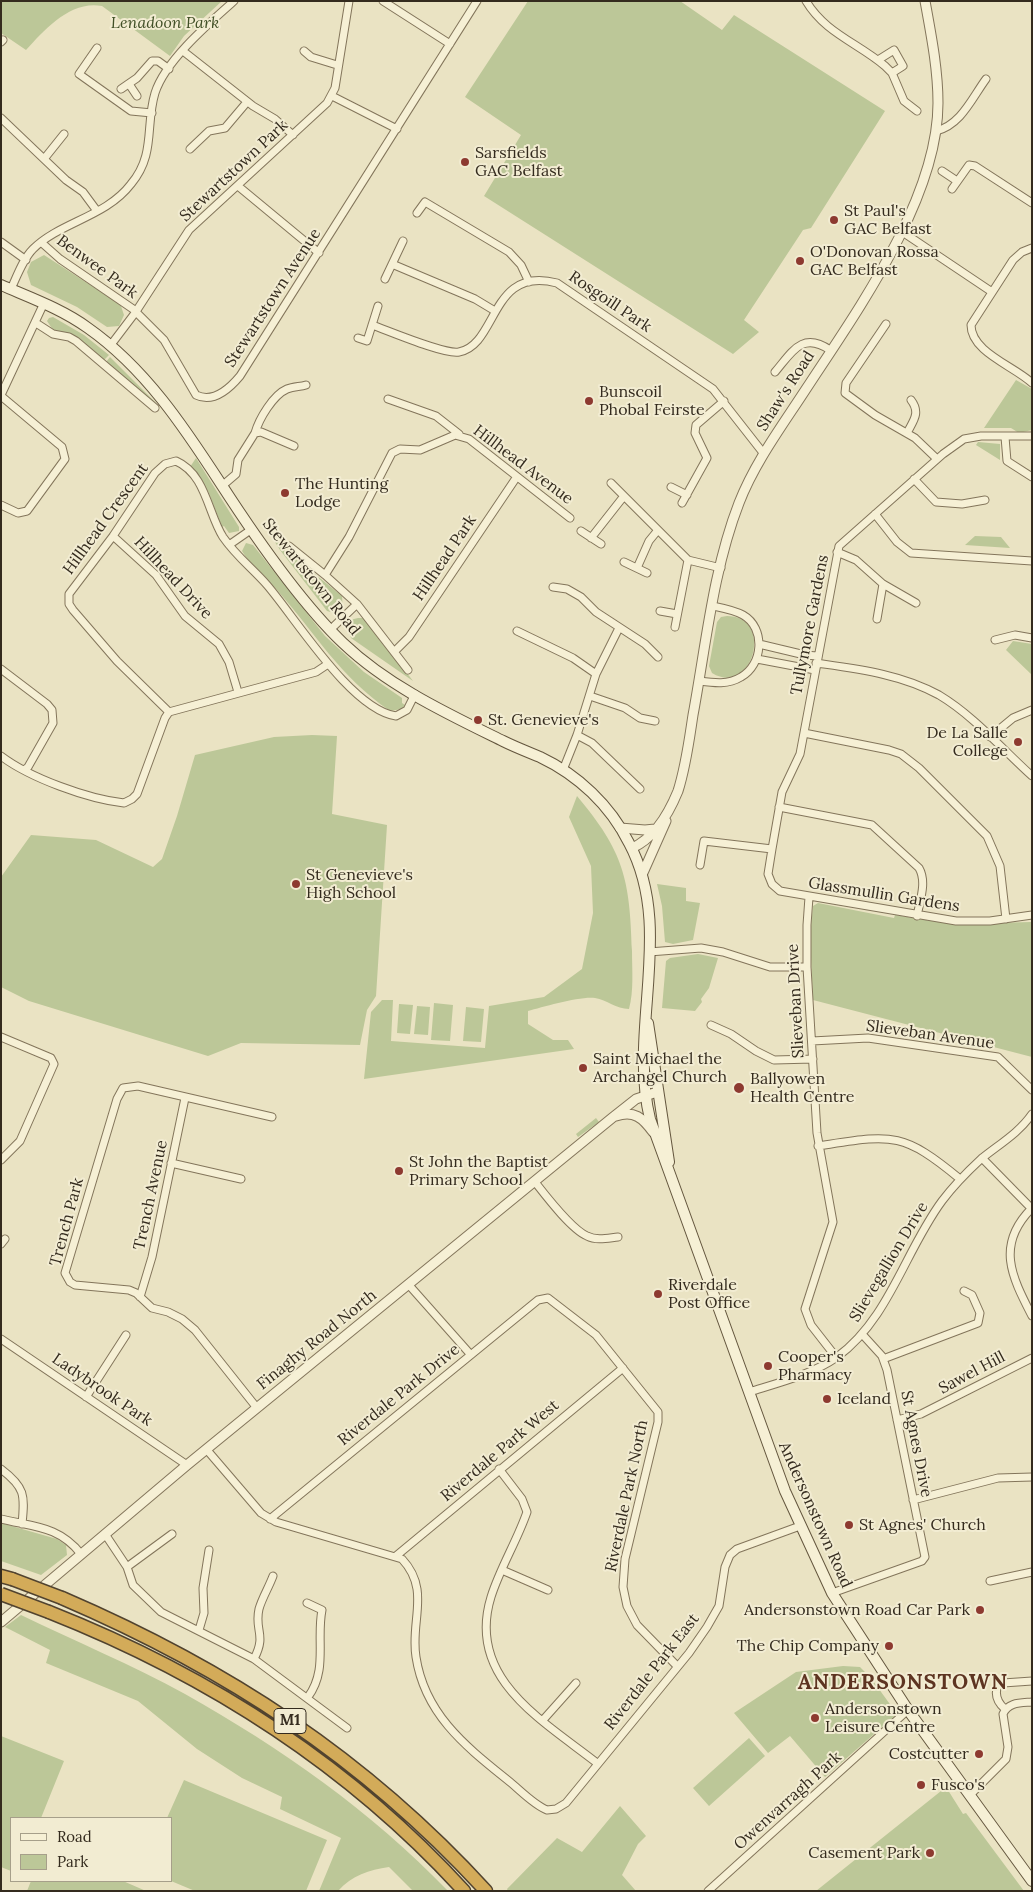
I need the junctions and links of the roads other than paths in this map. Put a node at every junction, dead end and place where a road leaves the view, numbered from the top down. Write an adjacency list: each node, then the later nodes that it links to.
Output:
1 (234, 1): 9 (street)
2 (349, 1): 12 (street)
3 (383, 1): 7 (street)
4 (477, 1): 7 (street, Stewartstown Avenue)
5 (806, 1): 11 (street)
6 (925, 1): 25 (street, Shaw's Road)
7 (450, 44): 24 (street, Stewartstown Avenue)
8 (98, 48): 22 (street)
9 (183, 51): 13 (street); 20 (street)
10 (304, 51): 12 (street)
11 (878, 60): 14 (street); 14 (street)
12 (337, 64): 19 (street)
13 (169, 69): 16 (street); 22 (street)
14 (892, 73): 21 (street)
15 (986, 78): 25 (street)
16 (129, 84): 17 (street); 18 (street)
17 (120, 89)
18 (137, 96)
19 (332, 96): 24 (street); 27 (street, Stewartstown Park)
20 (247, 102): 27 (street); 28 (street)
21 (916, 112)
22 (152, 113): 35 (street)
23 (1, 118): 29 (street)
24 (397, 129): 42 (street, Stewartstown Avenue)
25 (936, 131): 37 (street, Shaw's Road)
26 (64, 134): 29 (street)
27 (293, 135): 32 (street, Stewartstown Park)
28 (190, 149)
29 (44, 159): 35 (street)
30 (942, 171): 31 (street)
31 (957, 180): 33 (street); 34 (street)
32 (238, 186): 42 (street); 52 (street, Stewartstown Park)
33 (952, 189)
34 (1032, 203)
35 (97, 211): 40 (street)
36 (417, 213): 46 (street)
37 (901, 231): 48 (street); 58 (street, Shaw's Road)
38 (403, 241): 44 (street)
39 (1, 242): 43 (street)
40 (42, 243): 43 (street); 52 (street, Benwee Park)
41 (1032, 248): 48 (street)
42 (320, 253): 52 (street, Stewartstown Avenue)
43 (26, 260): 47 (street)
44 (392, 264): 45 (street); 51 (street)
45 (385, 279)
46 (529, 282): 51 (street, Rosgoill Park); 64 (street, Rosgoill Park)
47 (6, 287): 49 (main road, Stewartstown Road)
48 (992, 292): 60 (street)
49 (44, 303): 53 (street); 57 (main road, Stewartstown Road)
50 (378, 306): 55 (street)
51 (495, 310): 55 (street, Rosgoill Park)
52 (135, 313): 57 (street, Stewartstown Park)
53 (36, 323): 62 (street); 66 (street)
54 (886, 324): 68 (street)
55 (372, 325): 56 (street)
56 (358, 338)
57 (110, 346): 79 (main road, Stewartstown Road)
58 (830, 350): 59 (street); 73 (street, Shaw's Road)
59 (774, 372)
60 (1032, 383)
61 (306, 385): 67 (street)
62 (1, 396): 85 (street)
63 (388, 399): 69 (street)
64 (724, 400): 73 (street, Rosgoill Park); 81 (street)
65 (911, 400): 68 (street)
66 (155, 408)
67 (255, 433): 72 (street); 79 (street)
68 (907, 433): 74 (street)
69 (459, 434): 76 (street, Hillhead Avenue); 103 (street, Hillhead Avenue)
70 (1032, 436): 71 (street, Tullymore Gardens)
71 (1005, 437): 74 (street, Tullymore Gardens); 75 (street)
72 (294, 446)
73 (764, 454): 101 (street, Shaw's Road)
74 (938, 459): 77 (street, Tullymore Gardens)
75 (1032, 477)
76 (516, 478): 87 (street, Hillhead Avenue); 119 (street, Hillhead Park)
77 (914, 479): 83 (street); 86 (street, Tullymore Gardens)
78 (611, 484): 82 (street)
79 (222, 486): 88 (main road, Stewartstown Road)
80 (671, 487): 81 (street)
81 (687, 495): 84 (street)
82 (624, 496): 89 (street); 92 (street)
83 (985, 500)
84 (682, 503)
85 (1, 505)
86 (875, 514): 96 (street, Tullymore Gardens); 98 (street)
87 (570, 518)
88 (252, 529): 94 (street); 114 (main road, Stewartstown Road)
89 (658, 530): 97 (street); 100 (street)
90 (581, 531): 92 (street)
91 (113, 536): 94 (street, Hillhead Crescent); 128 (street, Hillhead Drive); 132 (street, Hillhead Crescent)
92 (591, 538): 93 (street)
93 (601, 544)
94 (229, 545): 123 (street, Hillhead Crescent)
95 (288, 546): 103 (street)
96 (837, 552): 104 (street); 122 (street, Tullymore Gardens)
97 (688, 560): 101 (street); 110 (street)
98 (1032, 560)
99 (624, 562): 100 (street)
100 (637, 568): 102 (street)
101 (721, 568): 108 (street, Shaw's Road)
102 (647, 573)
103 (326, 575): 107 (street)
104 (883, 584): 106 (street); 111 (street)
105 (553, 587): 113 (street)
106 (916, 603)
107 (357, 604): 114 (street); 119 (street)
108 (713, 606): 118 (street); 127 (street, Shaw's Road)
109 (660, 611): 110 (street)
110 (677, 614): 112 (street)
111 (877, 619)
112 (675, 626)
113 (619, 628): 120 (street); 126 (street)
114 (330, 629): 129 (main road, Stewartstown Road)
115 (517, 630): 126 (street)
116 (1032, 638): 117 (street)
117 (995, 640)
118 (759, 644): 121 (street); 122 (street)
119 (394, 652): 125 (street)
120 (658, 658)
121 (757, 659): 122 (street); 127 (street)
122 (816, 663): 134 (street, Tullymore Gardens); 136 (street)
123 (328, 664): 128 (street); 129 (street, Hillhead Crescent)
124 (1, 669): 138 (street)
125 (408, 670)
126 (596, 674): 130 (street)
127 (699, 681): 143 (street, Shaw's Road)
128 (238, 692): 132 (street)
129 (415, 694): 139 (main road, Stewartstown Road)
130 (590, 696): 133 (street); 135 (street)
131 (1032, 710): 136 (street)
132 (169, 712): 138 (street)
133 (655, 722)
134 (804, 733): 142 (street, Tullymore Gardens); 154 (street)
135 (577, 735): 139 (street); 141 (street)
136 (990, 737): 140 (street)
137 (1, 756): 138 (street)
138 (24, 770)
139 (563, 770): 144 (main road, Stewartstown Road)
140 (1032, 776)
141 (640, 789)
142 (779, 807): 147 (street, Tullymore Gardens); 153 (street)
143 (671, 810): 145 (street, Shaw's Road); 149 (street, Shaw's Road)
144 (620, 828): 145 (street); 146 (main road, Stewartstown Road)
145 (656, 828): 146 (street, Shaw's Road)
146 (632, 848): 149 (main road, Andersonstown Road)
147 (772, 849): 148 (street); 150 (street, Tullymore Gardens)
148 (700, 865)
149 (642, 875): 155 (main road, Andersonstown Road)
150 (791, 894): 151 (street, Glassmullin Gardens)
151 (809, 897): 153 (street, Glassmullin Gardens); 156 (street, Slieveban Drive)
152 (1032, 915): 154 (street, Glassmullin Gardens)
153 (917, 916): 154 (street, Glassmullin Gardens)
154 (1006, 918)
155 (649, 952): 156 (street); 157 (main road, Andersonstown Road)
156 (807, 967): 160 (street, Slieveban Drive)
157 (646, 1020): 163 (main road, Andersonstown Road); 164 (main road, Andersonstown Road)
158 (710, 1025): 161 (street)
159 (1, 1037): 172 (street)
160 (812, 1042): 161 (street, Slieveban Drive); 162 (street, Slieveban Avenue)
161 (813, 1060): 170 (street, Slieveban Drive)
162 (1032, 1090)
163 (657, 1092): 164 (street, Finaghy Road North); 174 (main road, Andersonstown Road)
164 (644, 1095): 168 (street, Finaghy Road North); 169 (main road, Andersonstown Road)
165 (185, 1098): 167 (street, Trench Park); 173 (street, Trench Avenue); 182 (street, Trench Park)
166 (1032, 1114): 171 (street, Slievegallion Drive)
167 (272, 1117)
168 (612, 1118): 169 (street); 177 (street, Finaghy Road North)
169 (656, 1137): 174 (main road, Andersonstown Road)
170 (818, 1146): 176 (street); 189 (street, Slieveban Drive)
171 (982, 1158): 176 (street, Slievegallion Drive); 178 (street)
172 (1, 1160)
173 (171, 1163): 175 (street); 182 (street, Trench Avenue)
174 (670, 1176): 193 (main road, Andersonstown Road)
175 (241, 1179)
176 (960, 1179): 185 (street, Slievegallion Drive)
177 (535, 1182): 179 (street); 180 (street, Finaghy Road North)
178 (1032, 1208): 184 (street)
179 (618, 1237)
180 (408, 1284): 188 (street); 195 (street, Finaghy Road North)
181 (964, 1291): 191 (street)
182 (140, 1297): 195 (street, Trench Park)
183 (548, 1298): 188 (street, Riverdale Park Drive); 192 (street, Riverdale Park North)
184 (1032, 1316)
185 (862, 1334): 189 (street, Slievegallion Drive); 191 (street, St Agnes Drive)
186 (126, 1335): 194 (street)
187 (1, 1339): 194 (street, Ladybrook Park)
188 (470, 1355): 204 (street, Riverdale Park Drive)
189 (836, 1357): 193 (street, Slievegallion Drive)
190 (1032, 1358): 196 (street, Sawel Hill)
191 (883, 1359): 196 (street, St Agnes Drive)
192 (623, 1368): 200 (street, Riverdale Park West); 225 (street, Riverdale Park North)
193 (749, 1392): 206 (main road, Andersonstown Road)
194 (86, 1397): 198 (street, Ladybrook Park)
195 (257, 1408): 197 (street, Finaghy Road North)
196 (897, 1420): 202 (street, St Agnes Drive)
197 (207, 1450): 198 (street, Finaghy Road North); 204 (street)
198 (188, 1465): 207 (street, Finaghy Road North)
199 (1, 1468): 205 (street)
200 (499, 1469): 211 (street, Riverdale Park West); 213 (street)
201 (1032, 1477): 202 (street)
202 (913, 1500): 219 (street, St Agnes Drive)
203 (1, 1518): 205 (street)
204 (270, 1518): 211 (street)
205 (22, 1524): 210 (street)
206 (800, 1526): 219 (main road, Andersonstown Road); 225 (street, Riverdale Park East)
207 (105, 1534): 210 (street, Finaghy Road North); 212 (street)
208 (172, 1534): 212 (street)
209 (209, 1550): 223 (street)
210 (81, 1554): 222 (street, Finaghy Road North)
211 (396, 1556): 234 (street, Riverdale Park East)
212 (127, 1566): 223 (street)
213 (502, 1570): 218 (street); 232 (street)
214 (1032, 1572): 217 (street)
215 (273, 1576): 224 (street)
216 (6, 1577): 238 (highway, M1, bridge)
217 (990, 1581)
218 (548, 1590)
219 (832, 1593): 231 (main road, Andersonstown Road)
220 (1, 1594): 237 (highway, M1, bridge)
221 (307, 1603): 228 (street)
222 (1, 1622)
223 (199, 1630): 224 (street)
224 (254, 1659): 228 (street)
225 (677, 1666): 234 (street, Riverdale Park East)
226 (1032, 1681): 230 (street)
227 (576, 1683): 232 (street)
228 (308, 1697): 233 (street)
229 (1032, 1702): 230 (street)
230 (1005, 1709): 235 (street)
231 (908, 1710): 235 (main road, Andersonstown Road); 239 (street, Owenvarragh Park)
232 (543, 1720): 234 (street)
233 (347, 1728)
234 (597, 1763)
235 (970, 1795): 236 (main road, Andersonstown Road)
236 (1032, 1881)
237 (464, 1891)
238 (486, 1891)
239 (708, 1891)

